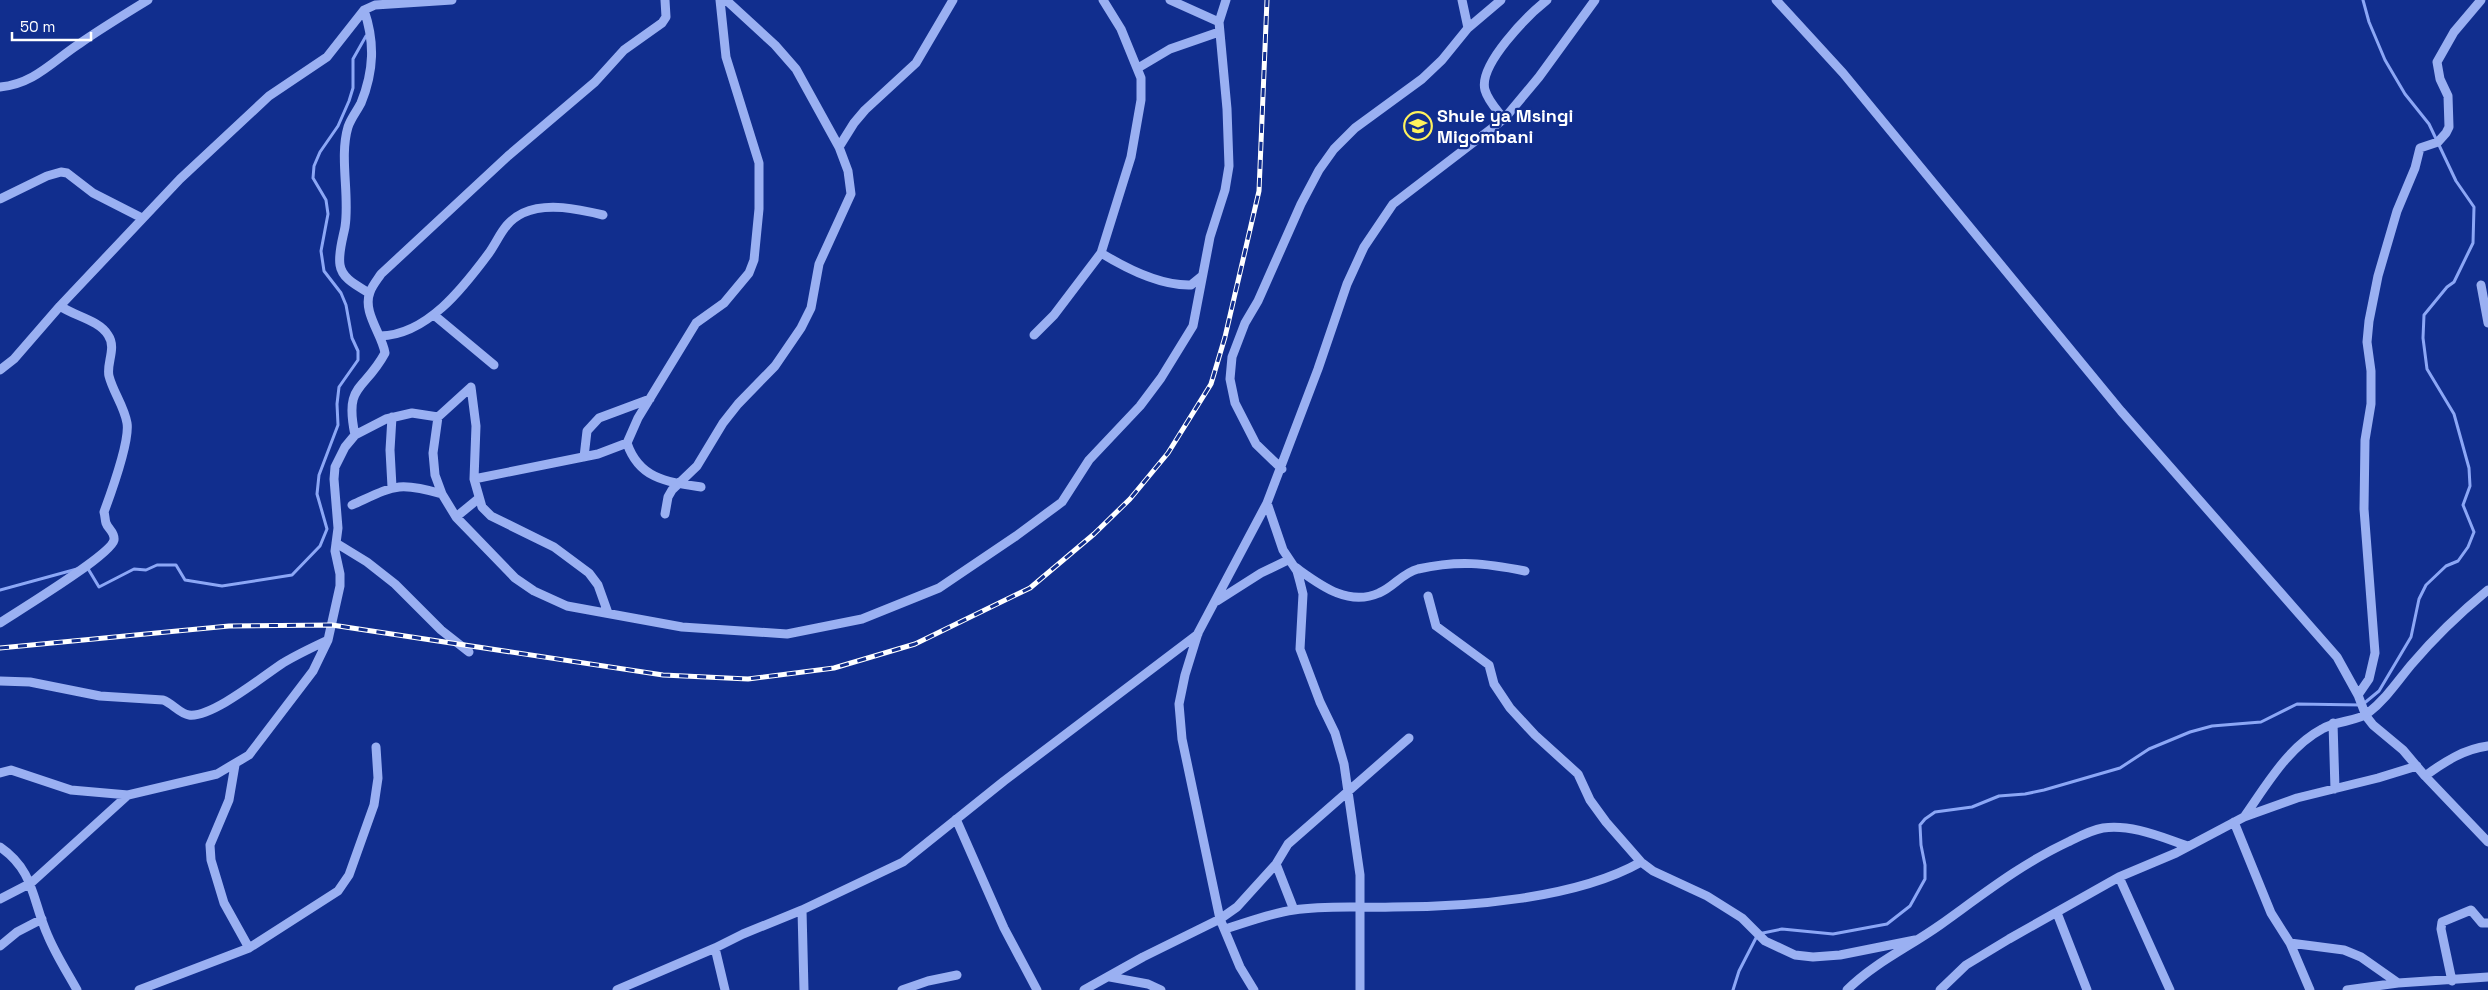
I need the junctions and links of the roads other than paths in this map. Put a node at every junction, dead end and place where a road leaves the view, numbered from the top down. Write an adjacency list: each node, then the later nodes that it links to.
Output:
1 (148, 0): 21 (street)
2 (452, 0): 16 (street)
3 (664, 0): 30 (street)
4 (720, 0): 38 (street)
5 (726, 0): 23 (street)
6 (953, 0): 23 (street)
7 (1102, 0): 20 (street)
8 (1170, 0): 17 (street)
9 (1226, 0): 17 (street)
10 (1462, 0): 18 (street)
11 (1501, 0): 18 (street)
12 (1547, 0): 22 (street)
13 (1595, 0): 22 (street)
14 (1776, 0): 67 (street)
15 (2482, 0): 67 (street)
16 (364, 10): 26 (street); 30 (street)
17 (1219, 22): 19 (street)
18 (1468, 28): 44 (street)
19 (1219, 32): 20 (street); 28 (street)
20 (1138, 68): 27 (street)
21 (0, 87)
22 (1504, 119): 44 (street)
23 (839, 147): 46 (street)
24 (0, 199): 26 (street)
25 (603, 215): 32 (street)
26 (142, 218): 31 (street)
27 (1101, 253): 28 (street); 35 (street)
28 (1203, 276): 61 (street)
29 (2481, 285): 33 (street)
30 (369, 293): 34 (street)
31 (60, 306): 37 (street); 62 (street)
32 (434, 315): 34 (street); 36 (street)
33 (2488, 323)
34 (380, 336): 41 (street)
35 (1034, 336)
36 (494, 365)
37 (0, 370)
38 (650, 399): 42 (street); 43 (street)
39 (392, 417): 40 (street); 41 (street); 47 (street)
40 (438, 417): 45 (street); 49 (street)
41 (355, 435): 55 (street)
42 (627, 443): 43 (street); 46 (street)
43 (584, 457): 45 (street)
44 (1282, 469): 51 (street)
45 (474, 479): 50 (street)
46 (678, 483): 48 (street); 53 (street)
47 (392, 487): 49 (street); 52 (street)
48 (701, 487)
49 (442, 494): 54 (street)
50 (478, 499): 54 (street); 61 (street)
51 (1267, 503): 56 (street); 60 (street)
52 (352, 504)
53 (665, 514)
54 (456, 517): 61 (street)
55 (336, 543): 64 (street); 65 (street)
56 (1290, 562): 57 (street); 60 (street); 78 (street)
57 (1525, 571)
58 (2488, 590): 68 (street)
59 (1428, 596): 86 (street)
60 (1215, 603): 63 (street)
61 (608, 613)
62 (0, 623)
63 (1198, 634): 81 (street); 96 (street)
64 (328, 640): 66 (street); 73 (street)
65 (469, 652)
66 (0, 681)
67 (2358, 695): 68 (street)
68 (2366, 716): 69 (street); 74 (street)
69 (2333, 723): 77 (street); 80 (street)
70 (1409, 738): 78 (street)
71 (2488, 746): 76 (street)
72 (376, 748): 102 (street)
73 (235, 765): 79 (street); 102 (street)
74 (2417, 766): 76 (street); 77 (street)
75 (0, 773): 79 (street)
76 (2425, 776): 83 (street)
77 (2335, 789): 80 (street)
78 (1348, 791): 87 (street); 91 (street)
79 (128, 795): 89 (street)
80 (2244, 817): 82 (street)
81 (956, 819): 92 (street); 115 (street)
82 (2234, 822): 84 (street); 100 (street)
83 (2488, 842)
84 (2188, 846): 88 (street); 99 (street)
85 (0, 847): 89 (street)
86 (1641, 862): 91 (street); 99 (street)
87 (1276, 864): 93 (street); 96 (street)
88 (2118, 877): 94 (street); 123 (street)
89 (31, 883): 90 (street); 95 (street)
90 (0, 899)
91 (1361, 907): 93 (street); 119 (street)
92 (802, 910): 103 (street); 113 (street)
93 (1294, 910): 98 (street)
94 (2057, 913): 121 (street); 122 (street)
95 (42, 919): 101 (street); 109 (street)
96 (1220, 919): 98 (street); 105 (street)
97 (2488, 923): 107 (street)
98 (1225, 929): 118 (street)
99 (1915, 940): 120 (street)
100 (2290, 943): 108 (street); 124 (street)
101 (0, 946)
102 (248, 948): 110 (street)
103 (715, 948): 111 (street); 112 (street)
104 (957, 975): 114 (street)
105 (1110, 977): 116 (street); 117 (street)
106 (2488, 977): 107 (street)
107 (2452, 981): 108 (street)
108 (2398, 983): 125 (street)
109 (76, 990)
110 (139, 990)
111 (617, 990)
112 (725, 990)
113 (804, 990)
114 (902, 990)
115 (1037, 990)
116 (1084, 990)
117 (1161, 990)
118 (1254, 990)
119 (1360, 990)
120 (1847, 990)
121 (1940, 990)
122 (2087, 990)
123 (2170, 990)
124 (2310, 990)
125 (2347, 990)

